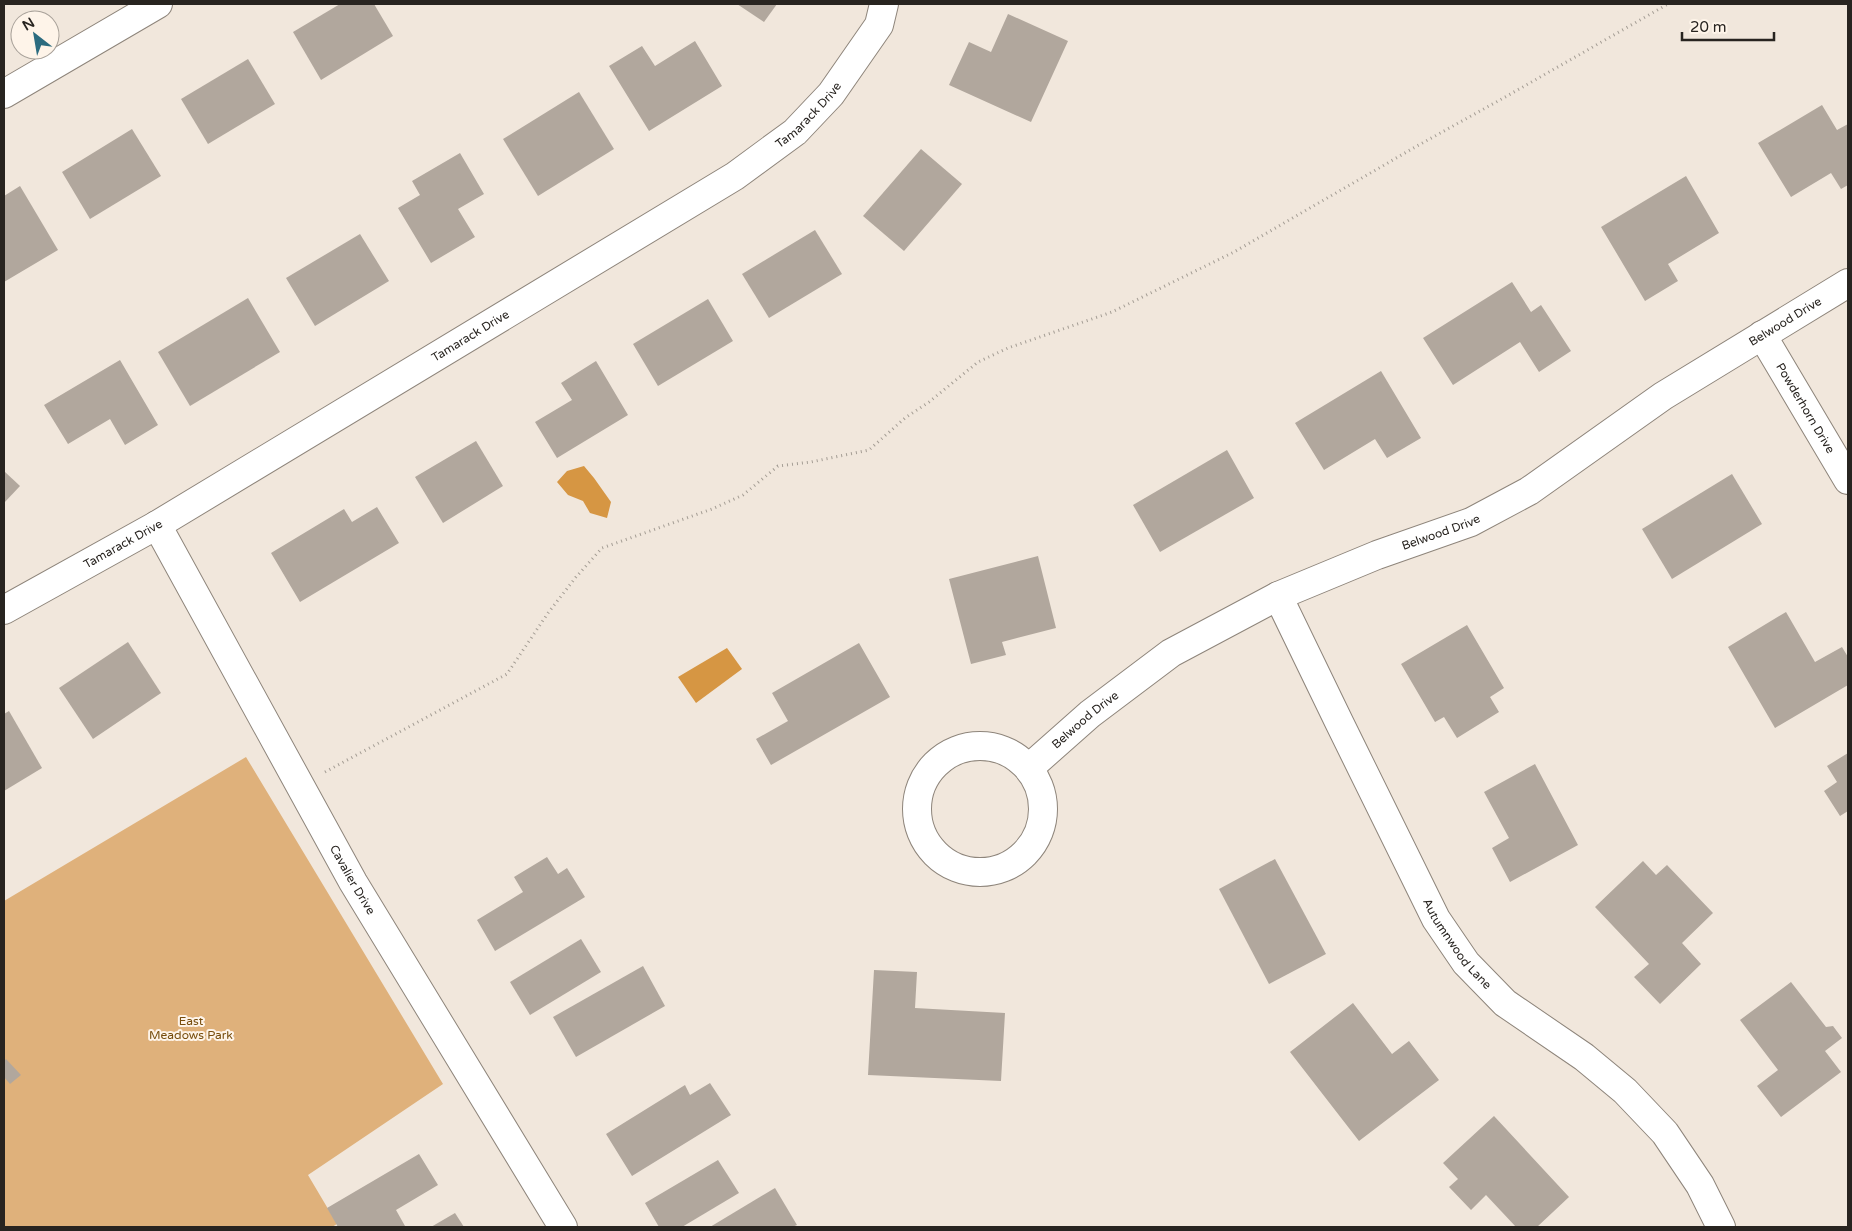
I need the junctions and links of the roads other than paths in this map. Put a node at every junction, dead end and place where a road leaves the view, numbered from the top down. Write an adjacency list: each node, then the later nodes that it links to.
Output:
1 (158, 4): 3 (street)
2 (884, 4): 7 (street, Tamarack Drive)
3 (4, 94)
4 (1848, 283): 5 (street, Belwood Drive)
5 (1762, 335): 6 (street, Powderhorn Drive); 8 (street, Belwood Drive)
6 (1848, 480)
7 (157, 524): 9 (street, Tamarack Drive); 11 (street, Cavalier Drive)
8 (1278, 596): 10 (street, Belwood Drive); 12 (street, Autumnwood Lane)
9 (4, 610)
10 (1029, 768): 10 (street)
11 (563, 1227)
12 (1721, 1227)

